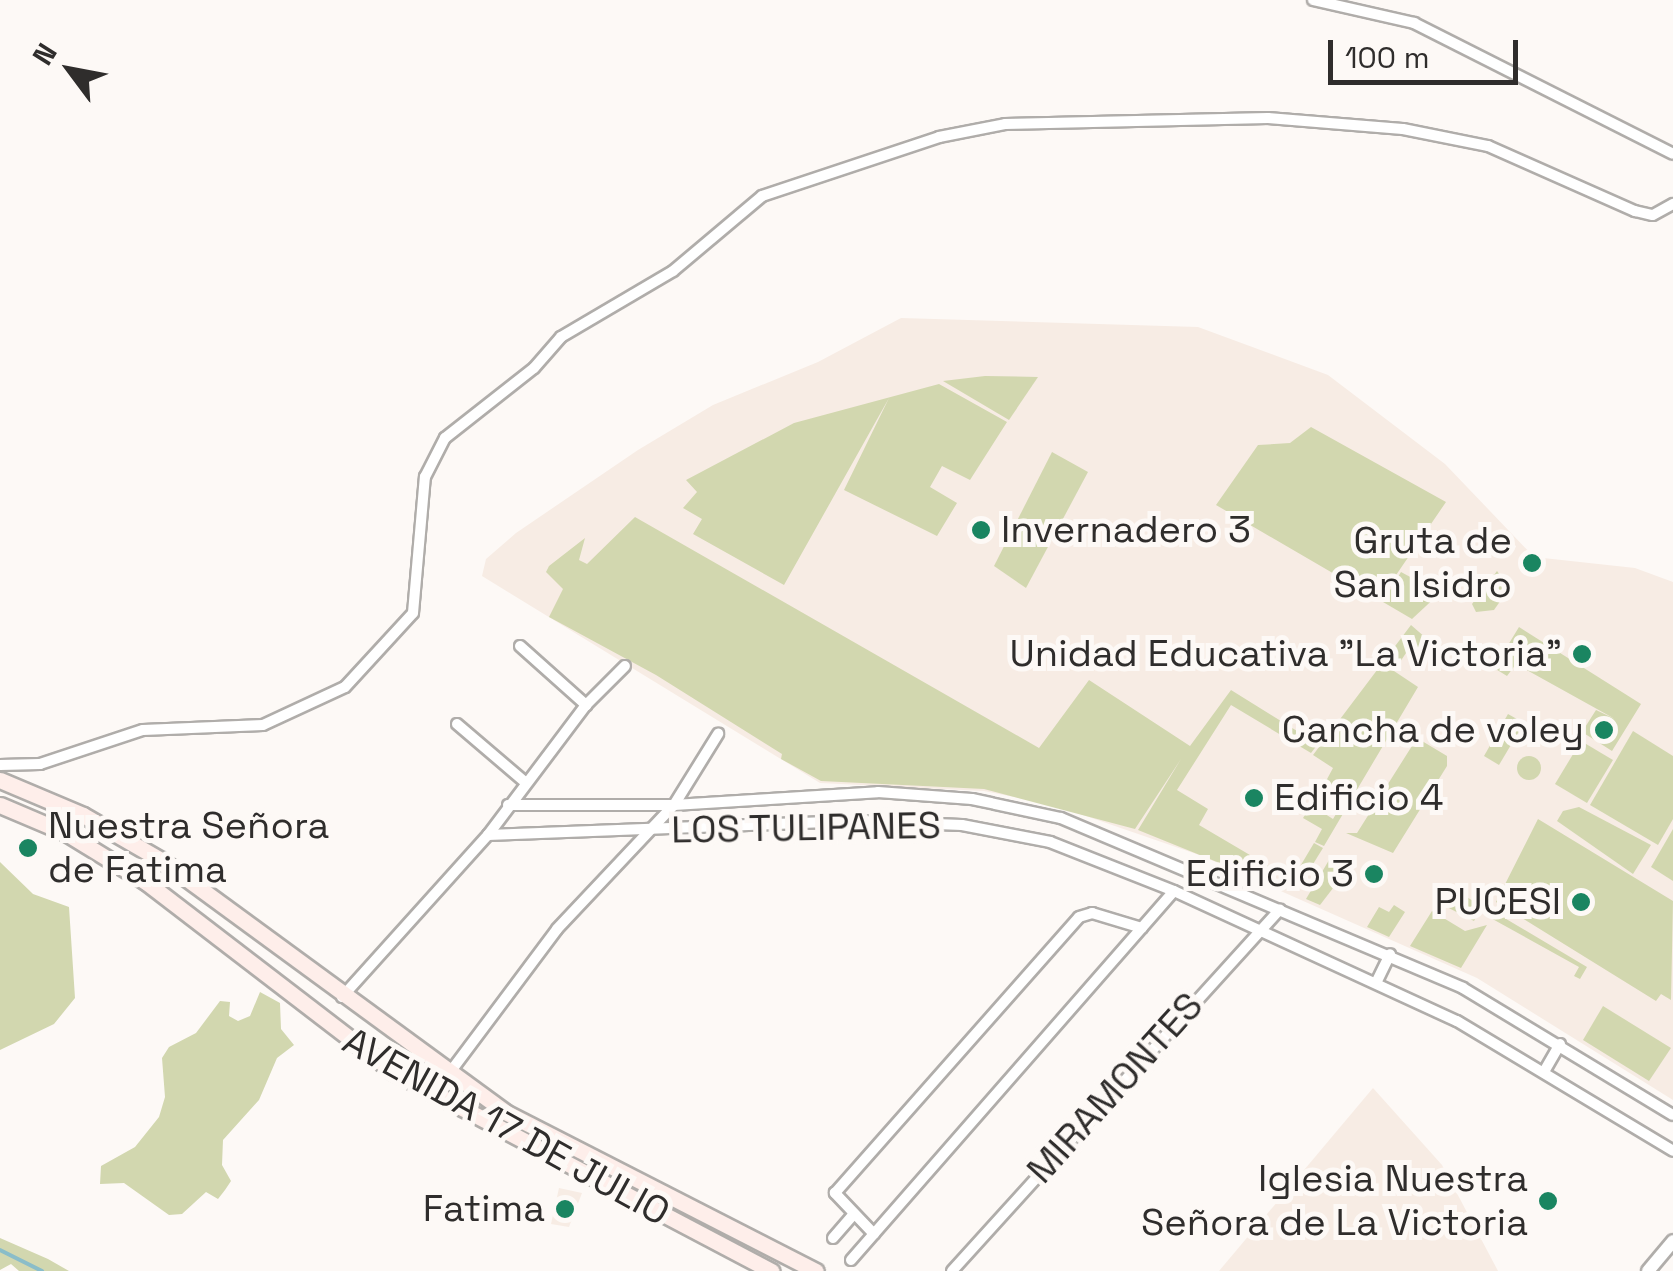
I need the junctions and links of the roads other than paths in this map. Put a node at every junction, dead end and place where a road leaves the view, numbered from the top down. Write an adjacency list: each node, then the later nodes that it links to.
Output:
1 (1313, 0): 2 (street)
2 (1673, 154)
3 (1673, 204): 9 (street)
4 (520, 646): 6 (street)
5 (625, 666): 6 (street)
6 (586, 705): 11 (street)
7 (456, 724): 11 (street)
8 (718, 734): 14 (street)
9 (0, 766)
10 (0, 780): 23 (main road, AVENIDA 17 DE JULIO)
11 (525, 782): 13 (street)
12 (0, 804): 27 (main road, AVENIDA 17 DE JULIO)
13 (508, 805): 14 (street, LOS TULIPANES); 16 (street)
14 (674, 805): 15 (street); 18 (street, LOS TULIPANES)
15 (653, 831): 16 (street); 17 (street, LOS TULIPANES); 26 (street, LOS TULIPANES)
16 (488, 835): 23 (street)
17 (1174, 890): 19 (street); 20 (street, LOS TULIPANES)
18 (1280, 909): 20 (street, MIRAMONTES); 21 (street, LOS TULIPANES)
19 (1142, 928): 30 (street); 31 (street)
20 (1256, 928): 22 (street, LOS TULIPANES); 37 (street, MIRAMONTES)
21 (1390, 954): 22 (street); 24 (street, LOS TULIPANES)
22 (1376, 983): 25 (street, LOS TULIPANES)
23 (342, 998): 26 (main road, AVENIDA 17 DE JULIO)
24 (1560, 1044): 25 (street); 28 (street, LOS TULIPANES)
25 (1545, 1070): 29 (street, LOS TULIPANES)
26 (450, 1074): 27 (street, LOS TULIPANES); 36 (main road, AVENIDA 17 DE JULIO)
27 (433, 1095): 35 (main road, AVENIDA 17 DE JULIO)
28 (1673, 1116)
29 (1673, 1150)
30 (853, 1216): 31 (street); 32 (street)
31 (874, 1234): 34 (street)
32 (833, 1238)
33 (1673, 1241): 38 (street)
34 (851, 1260)
35 (771, 1271)
36 (816, 1271)
37 (952, 1271)
38 (1648, 1271)

